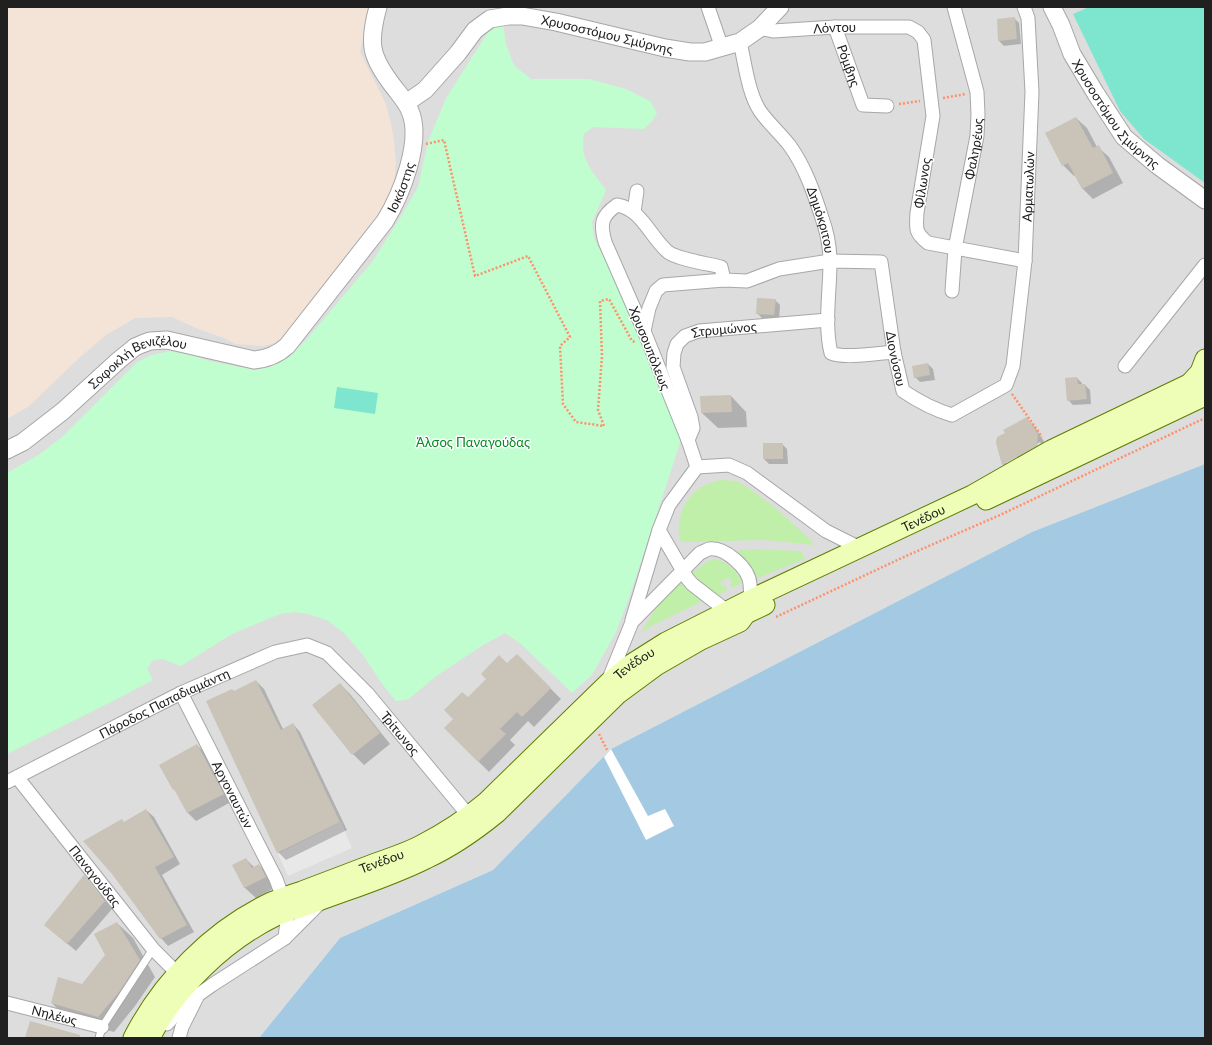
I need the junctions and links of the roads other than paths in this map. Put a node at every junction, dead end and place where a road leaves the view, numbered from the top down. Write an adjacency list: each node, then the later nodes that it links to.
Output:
1 (378, 7): 15 (street, Ιοκάστης)
2 (708, 7): 14 (street)
3 (780, 7): 12 (street, Χρυσοστόμου Σμύρνης)
4 (954, 7): 20 (street, Φαληρέως)
5 (1024, 7): 22 (street, Αρματωλών)
6 (1052, 7): 9 (street, Χρυσοστόμου Σμύρνης)
7 (1061, 7): 9 (street)
8 (500, 12): 14 (street, Χρυσοστόμου Σμύρνης); 15 (street, Χρυσοστόμου Σμύρνης)
9 (1061, 25): 18 (street, Χρυσοστόμου Σμύρνης)
10 (835, 27): 11 (street, Λόντου); 12 (street, Λόντου); 16 (street, Ρόμβης)
11 (909, 27): 20 (street, Φίλωνος)
12 (760, 28): 13 (street, Χρυσοστόμου Σμύρνης)
13 (740, 42): 14 (street, Χρυσοστόμου Σμύρνης); 21 (street, Δημόκριτου)
14 (722, 48)
15 (406, 103): 28 (street, Ιοκάστης)
16 (887, 106)
17 (637, 191): 19 (street)
18 (1205, 200)
19 (634, 212): 24 (street, Χρυσουπόλεως); 27 (street, Χρυσουπόλεως)
20 (955, 249): 22 (street, Φίλωνος); 25 (street, Φαληρέως)
21 (830, 261): 24 (street); 26 (street, Δημόκριτου); 29 (street, Διονύσου)
22 (1025, 261): 33 (street, Αρματωλών)
23 (1205, 265): 31 (street)
24 (724, 280): 27 (street)
25 (952, 291)
26 (828, 320): 29 (street, Δημόκριτου); 35 (street, Στρυμώνος)
27 (644, 331): 35 (street, Χρυσουπόλεως)
28 (287, 346): 36 (street, Σοφοκλή Βενιζέλου)
29 (894, 352): 33 (street, Διονύσου)
30 (1205, 359): 32 (main road)
31 (1124, 366)
32 (1197, 380): 39 (main road, Τενέδου)
33 (1006, 385)
34 (1205, 396): 41 (main road, Τενέδου)
35 (688, 440): 37 (street, Χρυσουπόλεως)
36 (7, 450)
37 (697, 467): 38 (street); 39 (street)
38 (659, 530): 40 (street); 42 (street)
39 (860, 548): 41 (main road, Τενέδου)
40 (683, 570): 41 (street); 41 (street); 42 (street)
41 (741, 612): 44 (main road, Τενέδου); 48 (main road, Τενέδου)
42 (632, 622): 44 (street)
43 (327, 653): 45 (street, Πάροδος Παπαδιαμάντη); 47 (street, Τρίτωνος)
44 (608, 683): 47 (main road, Τενέδου)
45 (181, 693): 46 (street, Πάροδος Παπαδιαμάντη); 49 (street, Αργοναυτών)
46 (12, 779): 51 (street, Παναγούδας)
47 (469, 816): 49 (main road, Τενέδου)
48 (325, 898): 49 (main road, Τενέδου); 50 (street)
49 (286, 905): 50 (street); 52 (main road, Τενέδου); 57 (main road, Τενέδου)
50 (285, 938): 53 (street)
51 (153, 949): 52 (street, Παναγούδας); 55 (lane)
52 (177, 973): 56 (main road, Τενέδου)
53 (198, 996): 58 (street); 59 (street)
54 (7, 1003): 55 (street, Νηλέως)
55 (101, 1032)
56 (133, 1038)
57 (150, 1038)
58 (160, 1038)
59 (179, 1038)

